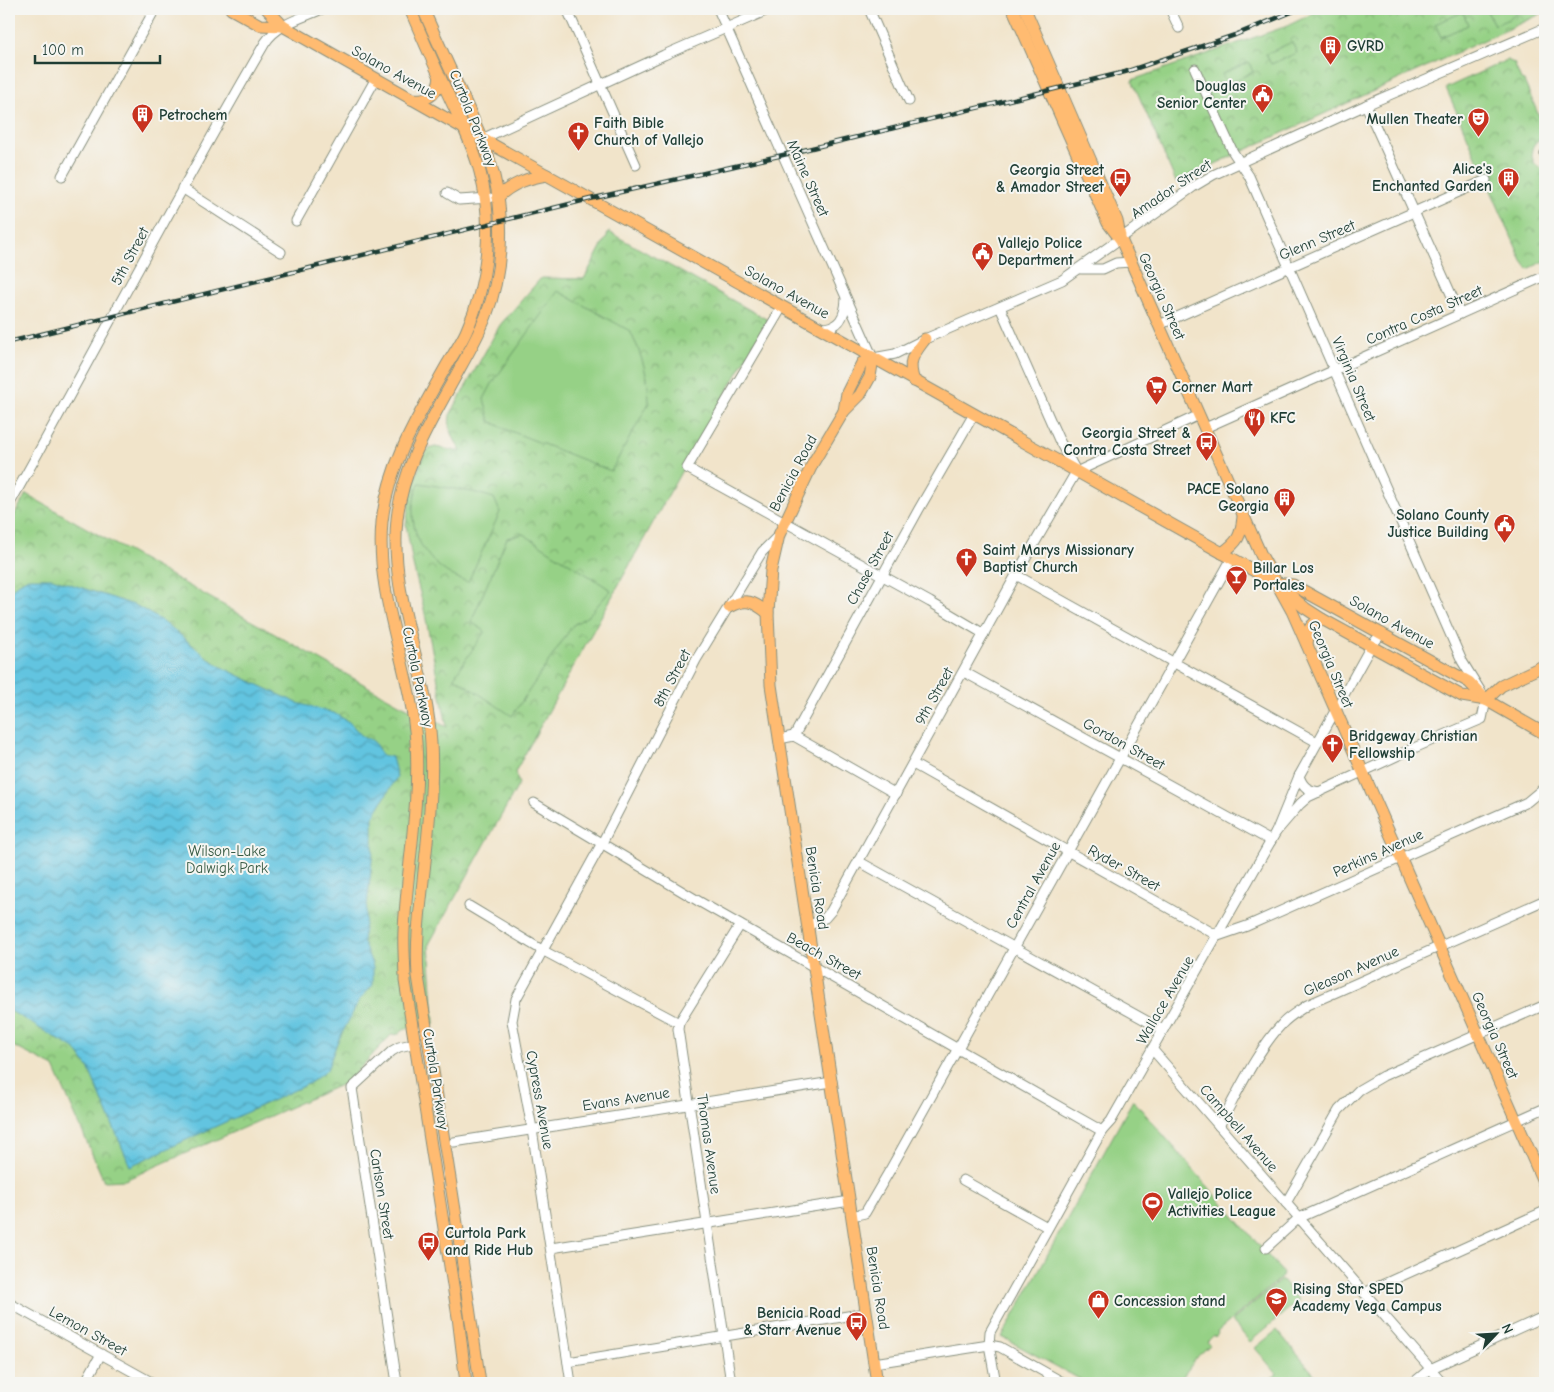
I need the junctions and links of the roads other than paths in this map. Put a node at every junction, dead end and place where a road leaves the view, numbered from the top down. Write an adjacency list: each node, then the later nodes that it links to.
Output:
1 (155, 9): 31 (street)
2 (230, 9): 15 (main road, Solano Avenue)
3 (267, 9): 15 (main road, Solano Avenue)
4 (276, 9): 15 (street)
5 (322, 9): 15 (street, 5th Street)
6 (410, 9): 20 (main road, Curtola Parkway)
7 (423, 9): 27 (main road, Curtola Parkway)
8 (567, 9): 22 (street)
9 (718, 9): 16 (street, Maine Street)
10 (770, 9): 16 (street)
11 (869, 9): 24 (street)
12 (1013, 9): 39 (main road, Georgia Street)
13 (1026, 9): 39 (main road, Georgia Street)
14 (1170, 9): 17 (street)
15 (283, 26): 21 (main road, Solano Avenue); 33 (street, 5th Street)
16 (727, 28): 22 (street); 45 (street, Maine Street)
17 (1178, 28)
18 (1545, 28): 25 (street, Amador Street)
19 (1195, 69): 28 (street, Virginia Street)
20 (440, 76): 23 (main road); 26 (main road, Curtola Parkway)
21 (375, 80): 23 (main road, Solano Avenue); 38 (street)
22 (600, 85): 27 (street); 29 (street)
23 (411, 99): 26 (main road, Solano Avenue)
24 (908, 101)
25 (1366, 105): 28 (street, Amador Street); 37 (street)
26 (464, 129): 27 (main road, Solano Avenue); 36 (main road, Curtola Parkway)
27 (482, 139): 30 (main road, Solano Avenue); 35 (main road, Curtola Parkway)
28 (1240, 163): 39 (street, Amador Street); 42 (street, Virginia Street)
29 (636, 165)
30 (547, 175): 35 (main road); 46 (main road, Solano Avenue)
31 (62, 176)
32 (1486, 180): 37 (street, Glenn Street)
33 (182, 188): 40 (street); 59 (street, 5th Street)
34 (447, 194): 36 (street)
35 (498, 197): 36 (street); 113 (main road, Curtola Parkway)
36 (486, 199): 110 (main road, Curtola Parkway)
37 (1414, 213): 42 (street, Glenn Street); 48 (street)
38 (296, 221)
39 (1120, 240): 41 (main road, Georgia Street); 43 (street, Amador Street)
40 (281, 252)
41 (1131, 262): 43 (street); 49 (main road, Georgia Street)
42 (1290, 267): 49 (street, Glenn Street); 53 (street, Virginia Street)
43 (1080, 269): 47 (street, Amador Street)
44 (1545, 276): 48 (street, Contra Costa Street)
45 (846, 296): 50 (street); 52 (street, Maine Street)
46 (782, 307): 50 (main road, Solano Avenue); 61 (street)
47 (1000, 307): 51 (street, Amador Street); 58 (street)
48 (1460, 314): 53 (street, Contra Costa Street)
49 (1159, 325): 56 (main road, Georgia Street)
50 (820, 328): 52 (main road, Solano Avenue)
51 (925, 339): 52 (street, Amador Street); 54 (main road)
52 (873, 358): 54 (main road, Solano Avenue); 61 (main road, Benicia Road)
53 (1335, 369): 57 (street, Contra Costa Street); 77 (street, Virginia Street)
54 (914, 381): 55 (main road, Solano Avenue)
55 (974, 414): 58 (main road, Solano Avenue); 65 (street, Chase Street)
56 (1199, 415): 57 (main road, Georgia Street); 58 (street)
57 (1205, 428): 60 (main road, Georgia Street)
58 (1076, 472): 63 (main road, Solano Avenue); 64 (street, 9th Street)
59 (9, 506)
60 (1243, 515): 63 (main road); 66 (main road, Georgia Street)
61 (784, 523): 62 (main road, Benicia Road); 65 (street)
62 (779, 535): 67 (street, 8th Street); 68 (main road, Benicia Road)
63 (1227, 555): 66 (main road, Solano Avenue); 74 (street, Central Avenue)
64 (1016, 575): 70 (street, 9th Street); 74 (street)
65 (882, 576): 70 (street); 80 (street, Chase Street)
66 (1276, 583): 69 (main road, Solano Avenue); 71 (main road, Solano Avenue); 72 (main road, Georgia Street)
67 (729, 607): 68 (main road); 93 (street, 8th Street)
68 (768, 613): 81 (main road, Benicia Road)
69 (1322, 619): 72 (main road); 73 (main road, Solano Avenue)
70 (984, 634): 76 (street, 9th Street)
71 (1382, 634): 73 (street, Wallace Avenue); 77 (main road, Solano Avenue)
72 (1307, 644): 78 (main road, Georgia Street)
73 (1371, 646): 77 (main road, Solano Avenue); 78 (street, Wallace Avenue)
74 (1173, 663): 82 (street); 83 (street, Central Avenue)
75 (1545, 665): 77 (main road)
76 (964, 672): 83 (street, Gordon Street); 84 (street, 9th Street)
77 (1486, 700): 79 (main road, Solano Avenue); 85 (street)
78 (1335, 711): 82 (street, Wallace Avenue); 85 (main road, Georgia Street)
79 (1545, 734)
80 (794, 736): 81 (street); 89 (street)
81 (779, 739): 100 (main road, Benicia Road)
82 (1317, 742): 86 (street, Wallace Avenue)
83 (1119, 758): 92 (street, Gordon Street); 94 (street, Central Avenue)
84 (913, 764): 89 (street, 9th Street); 94 (street, Ryder Street)
85 (1362, 772): 88 (street); 95 (main road, Georgia Street)
86 (1299, 776): 88 (street); 91 (street, Wallace Avenue)
87 (1545, 787): 95 (street, Perkins Avenue)
88 (1318, 792): 91 (street)
89 (896, 794): 96 (street, 9th Street)
90 (534, 803): 93 (street, Beach Street)
91 (1276, 832): 92 (street, Wallace Avenue)
92 (1271, 841): 101 (street, Wallace Avenue)
93 (602, 842): 99 (street, Beach Street); 104 (street, Cypress Avenue)
94 (1067, 852): 101 (street, Ryder Street); 102 (street, Central Avenue)
95 (1401, 859): 101 (street, Perkins Avenue); 103 (main road, Georgia Street)
96 (858, 861): 100 (street, 9th Street); 102 (street)
97 (1545, 900): 103 (street, Gleason Avenue)
98 (469, 906): 104 (street)
99 (740, 925): 105 (street, Beach Street); 107 (street)
100 (808, 926): 105 (main road, Benicia Road)
101 (1218, 936): 108 (street, Wallace Avenue)
102 (1014, 947): 108 (street); 111 (street, Central Avenue)
103 (1440, 947): 109 (main road, Georgia Street); 118 (street, Gleason Avenue)
104 (542, 950): 107 (street); 119 (street, Cypress Avenue)
105 (812, 965): 111 (street, Beach Street); 114 (main road, Benicia Road)
106 (1545, 1005): 109 (street)
107 (680, 1023): 115 (street, Thomas Avenue)
108 (1163, 1030): 112 (street, Wallace Avenue)
109 (1478, 1034): 117 (main road, Georgia Street); 125 (street)
110 (416, 1043): 113 (main road); 145 (street, Carlson Street); 146 (main road, Curtola Parkway)
111 (958, 1048): 120 (street, Beach Street); 127 (street, Central Avenue)
112 (1152, 1050): 118 (street, Campbell Avenue); 120 (street, Wallace Avenue)
113 (432, 1066): 147 (main road, Curtola Parkway)
114 (832, 1082): 115 (street, Evans Avenue); 124 (main road, Benicia Road)
115 (689, 1104): 119 (street, Evans Avenue); 129 (street, Thomas Avenue)
116 (1545, 1108): 117 (street)
117 (1516, 1120): 123 (main road, Georgia Street); 128 (street)
118 (1219, 1126): 125 (street, Campbell Avenue)
119 (532, 1128): 121 (street, Evans Avenue); 131 (street, Cypress Avenue)
120 (1102, 1131): 130 (street, Wallace Avenue)
121 (454, 1142)
122 (963, 1180): 130 (street)
123 (1545, 1186)
124 (850, 1201): 127 (main road, Benicia Road); 129 (street)
125 (1286, 1203): 128 (street, Campbell Avenue)
126 (1545, 1211): 133 (street)
127 (852, 1216): 135 (main road, Benicia Road)
128 (1300, 1218): 132 (street); 133 (street, Campbell Avenue)
129 (707, 1222): 131 (street); 137 (street, Thomas Avenue)
130 (1047, 1227): 138 (street, Wallace Avenue)
131 (551, 1248): 140 (street, Cypress Avenue)
132 (1266, 1248)
133 (1364, 1293): 142 (street, Campbell Avenue)
134 (9, 1302): 139 (street, Lemon Street)
135 (866, 1313): 137 (street); 141 (main road, Benicia Road)
136 (1545, 1316): 142 (street)
137 (724, 1336): 140 (street); 149 (street, Thomas Avenue)
138 (989, 1345): 141 (street); 151 (street, Wallace Avenue); 152 (street)
139 (101, 1354): 143 (street); 144 (street, Lemon Street)
140 (568, 1362): 148 (street, Cypress Avenue)
141 (874, 1363): 150 (main road, Benicia Road)
142 (1430, 1369): 153 (street); 154 (street, Campbell Avenue)
143 (85, 1383)
144 (153, 1383)
145 (398, 1383)
146 (466, 1383)
147 (480, 1383)
148 (571, 1383)
149 (731, 1383)
150 (877, 1383)
151 (996, 1383)
152 (1064, 1383)
153 (1413, 1383)
154 (1443, 1383)

